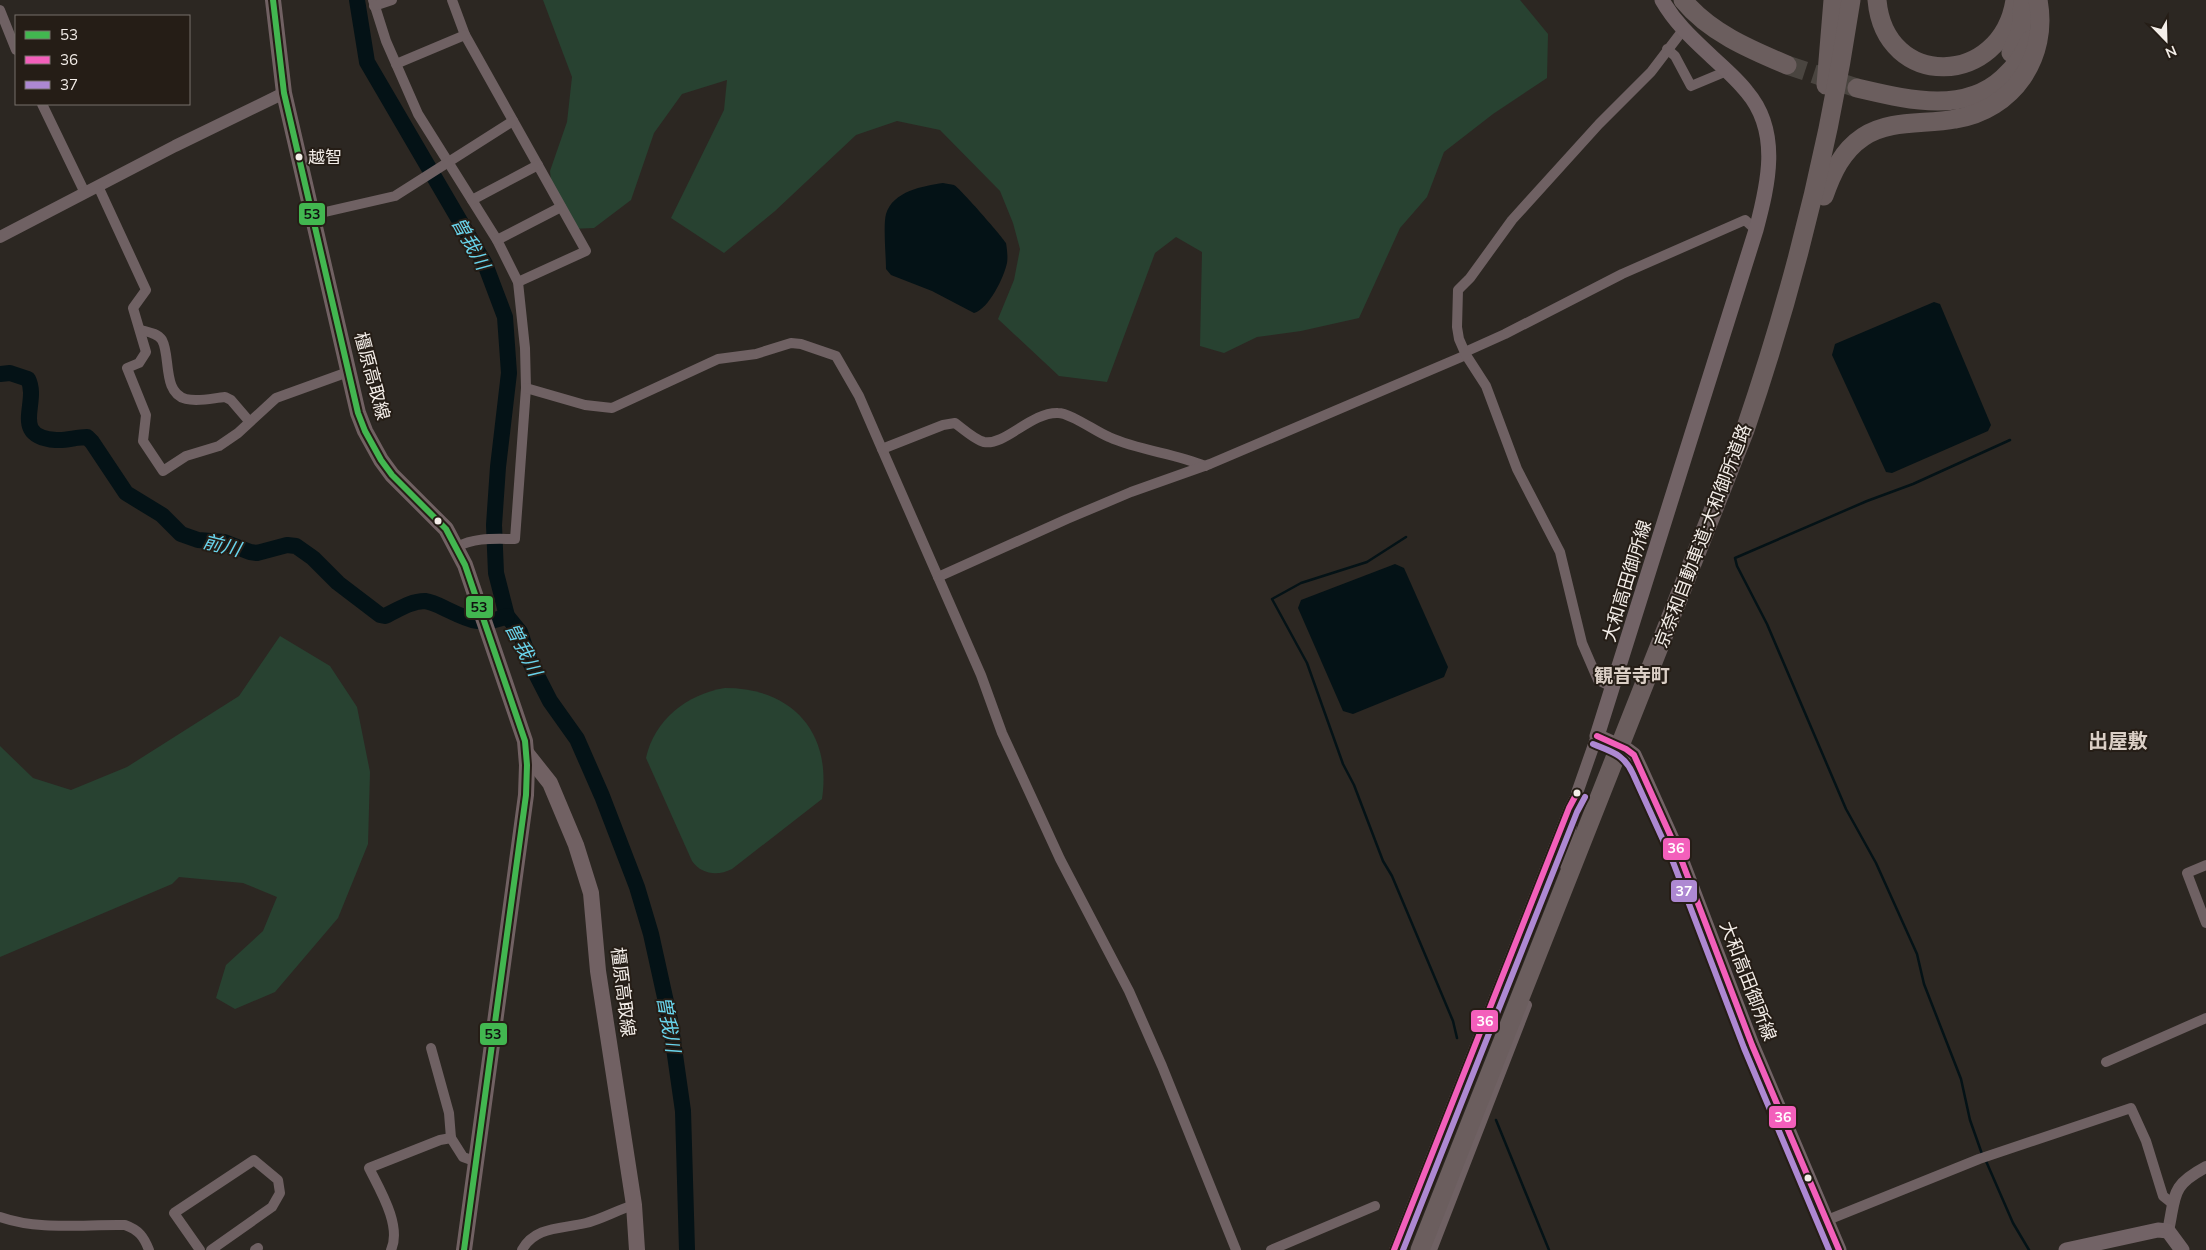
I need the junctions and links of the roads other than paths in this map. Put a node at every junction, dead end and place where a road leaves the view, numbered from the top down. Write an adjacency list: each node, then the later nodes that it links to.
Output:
1 (273, 0): 21 (main road, 橿原高取線)
2 (392, 0): 13 (street)
3 (452, 0): 16 (street)
4 (1662, 0): 15 (main road, 大和高田御所線)
5 (1683, 0): 6 (highway)
6 (1698, 0)
7 (1832, 0): 34 (highway)
8 (1850, 0): 34 (highway, 京奈和自動車道;大和御所道路)
9 (1877, 0): 10 (highway)
10 (2014, 0)
11 (2023, 0): 12 (highway)
12 (2038, 0): 34 (highway)
13 (373, 3): 19 (street)
14 (0, 10): 17 (street)
15 (1683, 30): 18 (street); 20 (main road, 大和高田御所線)
16 (465, 35): 19 (street); 23 (street)
17 (15, 48)
18 (1667, 49): 20 (street); 37 (street)
19 (396, 64): 24 (street)
20 (1727, 71): 31 (main road, 大和高田御所線)
21 (284, 93): 26 (street); 30 (main road, 橿原高取線)
22 (42, 105): 27 (street)
23 (513, 120): 24 (street); 25 (street)
24 (446, 163): 28 (street); 30 (street)
25 (538, 165): 28 (street); 29 (street)
26 (98, 186): 27 (street); 36 (street)
27 (85, 193): 32 (street)
28 (472, 200): 33 (street)
29 (561, 207): 33 (street); 35 (street)
30 (312, 215): 38 (main road, 橿原高取線)
31 (1756, 230): 37 (street); 45 (main road, 大和高田御所線)
32 (0, 237)
33 (497, 240): 35 (street)
34 (1805, 240): 73 (highway, 京奈和自動車道;大和御所道路)
35 (518, 282): 39 (street)
36 (141, 330): 40 (street); 40 (street)
37 (1466, 354): 42 (street); 45 (street)
38 (348, 372): 40 (street); 43 (main road, 橿原高取線)
39 (526, 388): 41 (street); 43 (street)
40 (249, 421)
41 (882, 449): 42 (street); 44 (street)
42 (1205, 466): 44 (street)
43 (457, 547): 47 (main road, 橿原高取線)
44 (938, 577): 70 (street)
45 (1614, 688): 46 (main road, 大和高田御所線)
46 (1597, 736): 48 (street); 61 (main road, 大和高田御所線)
47 (527, 754): 55 (main road, 橿原高取線); 58 (main road, 橿原高取線)
48 (1577, 793): 72 (street); 74 (street)
49 (2206, 865): 50 (street)
50 (2206, 923)
51 (2206, 1018): 53 (street)
52 (431, 1048): 54 (street)
53 (2106, 1062)
54 (451, 1138): 55 (street); 66 (street)
55 (477, 1162): 67 (main road, 橿原高取線)
56 (2206, 1167): 57 (street)
57 (2173, 1204): 61 (street); 62 (street)
58 (634, 1205): 68 (street); 69 (main road, 橿原高取線)
59 (1375, 1206): 71 (street)
60 (0, 1216): 63 (street)
61 (1825, 1221): 75 (main road, 大和高田御所線)
62 (2168, 1231): 76 (main road); 77 (main road)
63 (149, 1250)
64 (200, 1250): 65 (street)
65 (211, 1250)
66 (391, 1250)
67 (464, 1250)
68 (522, 1250)
69 (637, 1250)
70 (1236, 1250)
71 (1271, 1250)
72 (1394, 1250)
73 (1420, 1250)
74 (1432, 1250)
75 (1838, 1250)
76 (2066, 1250)
77 (2182, 1250)

